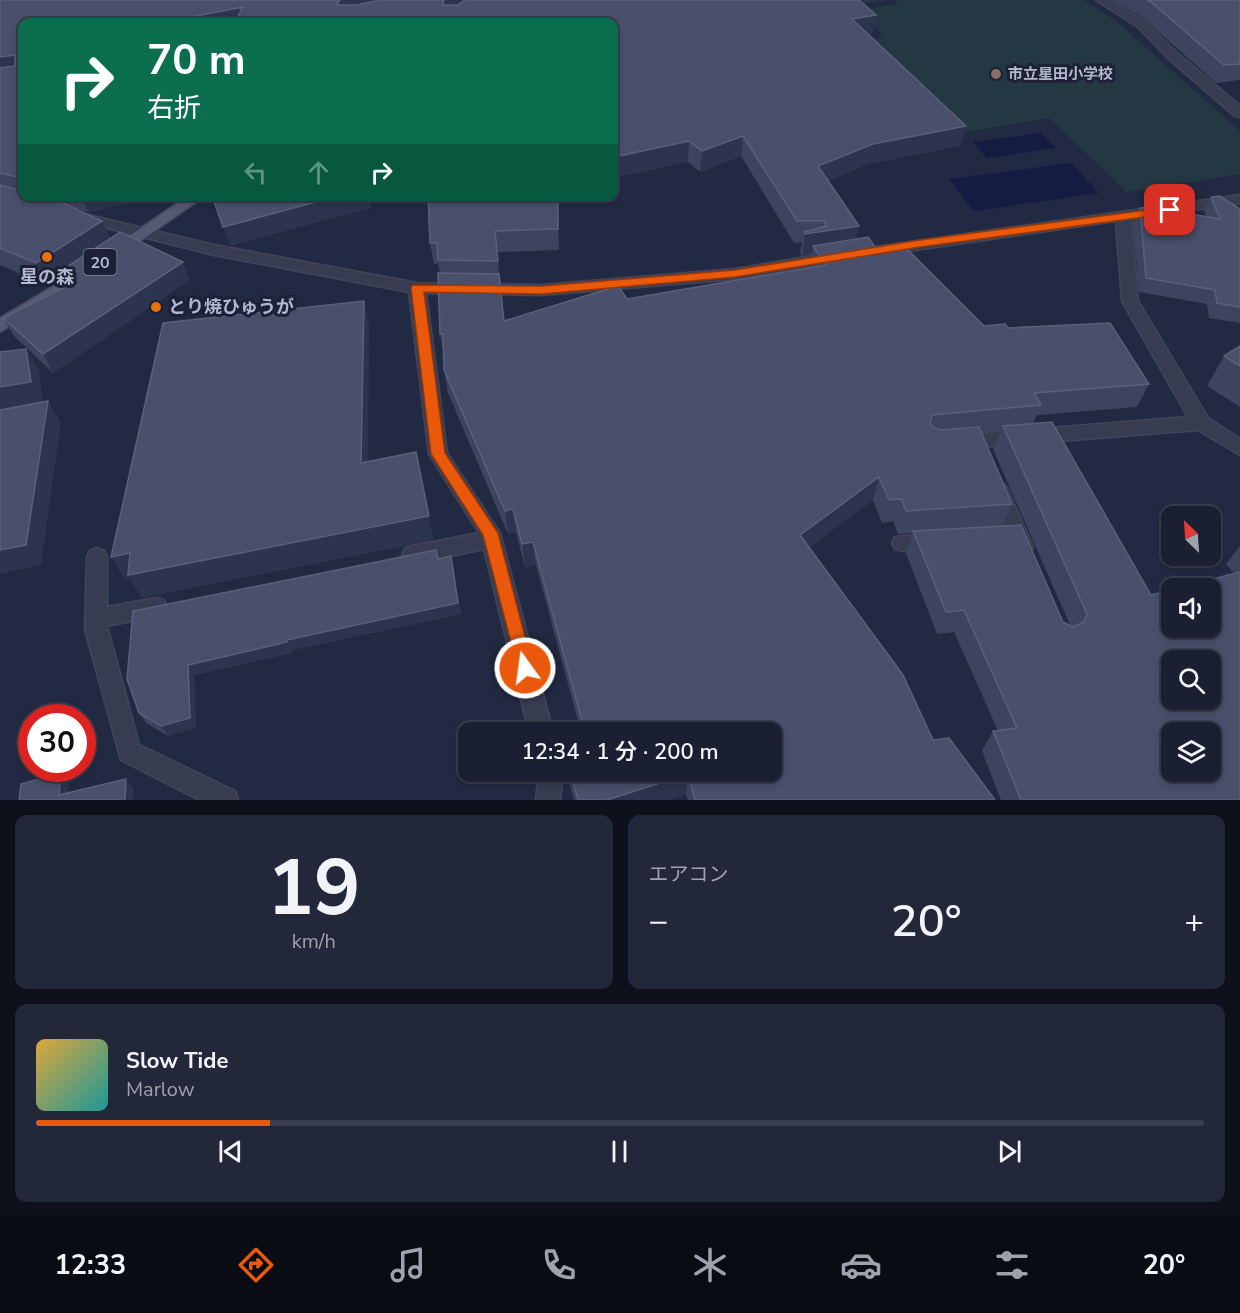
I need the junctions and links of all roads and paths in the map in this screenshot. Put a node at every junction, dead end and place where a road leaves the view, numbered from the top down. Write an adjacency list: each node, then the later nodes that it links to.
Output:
1 (1102, 0): 2 (street)
2 (1240, 112)
3 (1240, 200): 6 (street)
4 (191, 201): 7 (main road, 20)
5 (67, 213): 7 (street)
6 (1123, 218): 8 (street); 10 (street)
7 (145, 233): 8 (street); 9 (main road, 20)
8 (417, 288): 16 (street)
9 (0, 326)
10 (1201, 423): 11 (street); 13 (street)
11 (978, 441): 12 (street); 14 (street)
12 (945, 443)
13 (1240, 448)
14 (1018, 536): 15 (street); 21 (street)
15 (995, 537)
16 (492, 539): 20 (street); 24 (street)
17 (948, 540): 18 (street)
18 (902, 543)
19 (97, 556): 23 (street)
20 (387, 560)
21 (1031, 566)
22 (177, 603): 23 (street)
23 (96, 619): 26 (street)
24 (538, 722)
25 (550, 782): 27 (street)
26 (226, 800)
27 (548, 800)

